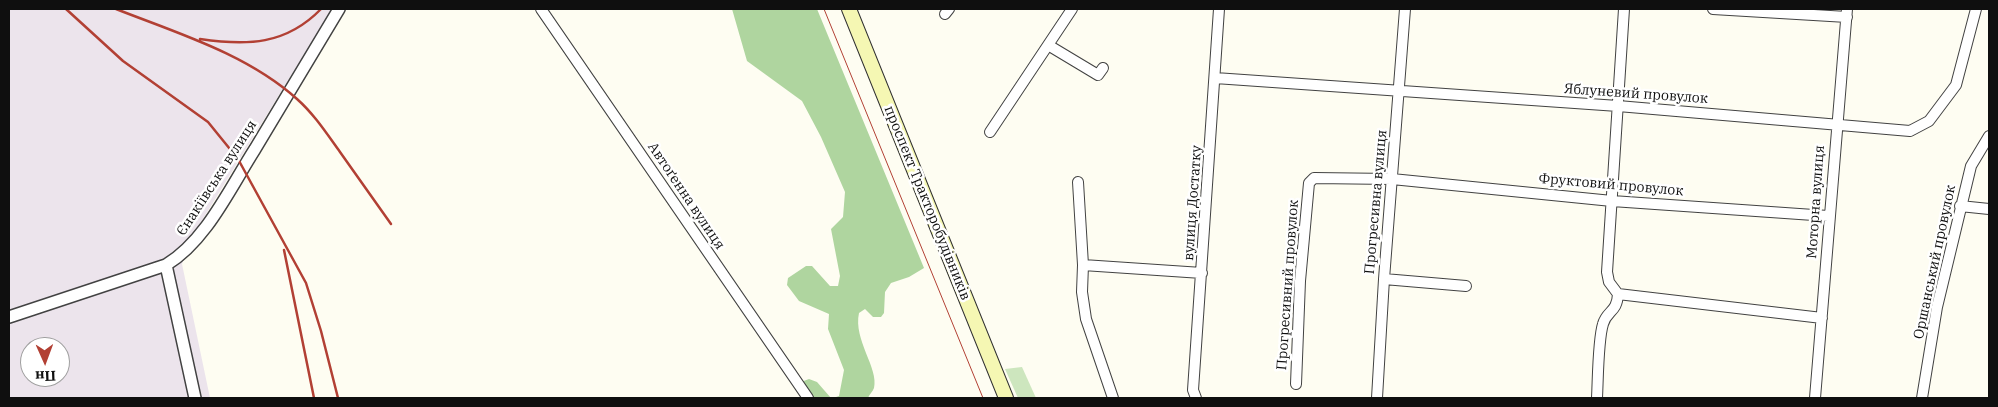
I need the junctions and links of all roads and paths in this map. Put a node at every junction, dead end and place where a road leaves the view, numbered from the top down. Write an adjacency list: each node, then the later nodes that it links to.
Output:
1 (339, 9): 25 (street, Єнакіївська вулиця)
2 (541, 9): 35 (street, Автоґенна вулиця)
3 (849, 9): 36 (main road, проспект Тракторобудівників)
4 (1072, 9): 11 (street)
5 (1219, 9): 13 (street, вулиця Достатку)
6 (1405, 9): 14 (street, Прогресивна вулиця)
7 (1624, 9): 15 (street)
8 (1713, 9): 10 (street)
9 (1976, 9): 16 (street, Яблуневий провулок)
10 (1847, 13): 16 (street, Моторна вулиця)
11 (1048, 45): 12 (street); 17 (street)
12 (1103, 68)
13 (1215, 78): 14 (street, Яблуневий провулок); 27 (street, вулиця Достатку)
14 (1400, 91): 15 (street, Яблуневий провулок); 19 (street, Прогресивна вулиця)
15 (1618, 106): 16 (street, Яблуневий провулок); 21 (street)
16 (1836, 124): 24 (street, Моторна вулиця)
17 (990, 132)
18 (1989, 136): 22 (street, Оршанський провулок)
19 (1392, 179): 21 (street, Фруктовий провулок); 28 (street, Прогресивна вулиця); 33 (street, Прогресивний провулок)
20 (1078, 182): 26 (street)
21 (1612, 201): 24 (street, Фруктовий провулок); 30 (street)
22 (1960, 206): 23 (street); 42 (street, Оршанський провулок)
23 (1989, 209)
24 (1828, 216): 32 (street, Моторна вулиця)
25 (166, 265): 31 (street, Єнакіївська вулиця); 34 (street)
26 (1083, 265): 27 (street); 37 (street)
27 (1202, 273): 38 (street, вулиця Достатку)
28 (1384, 280): 29 (street); 39 (street, Прогресивна вулиця)
29 (1466, 286)
30 (1618, 294): 32 (street); 40 (street)
31 (9, 317)
32 (1822, 318): 41 (street, Моторна вулиця)
33 (1296, 384)
34 (196, 398)
35 (808, 398)
36 (1006, 398)
37 (1113, 398)
38 (1196, 398)
39 (1377, 398)
40 (1597, 398)
41 (1815, 398)
42 (1922, 398)

